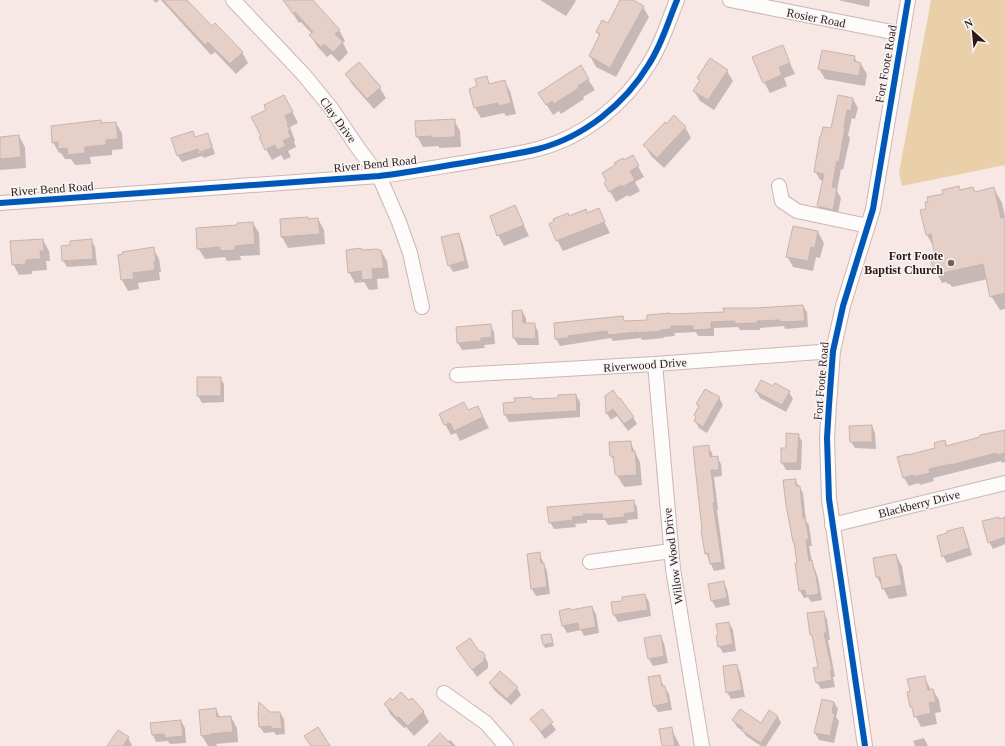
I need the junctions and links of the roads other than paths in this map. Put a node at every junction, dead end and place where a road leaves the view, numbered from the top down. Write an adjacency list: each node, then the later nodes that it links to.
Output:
1 (233, 0): 6 (street, Clay Drive)
2 (676, 0): 6 (street, River Bend Road)
3 (730, 0): 5 (street, Rosier Road)
4 (908, 0): 5 (street, Fort Foote Road)
5 (902, 34): 9 (street, Fort Foote Road)
6 (379, 176): 8 (street, River Bend Road); 10 (street, Clay Drive)
7 (779, 186): 9 (street)
8 (0, 203)
9 (868, 226): 11 (street, Fort Foote Road)
10 (422, 306)
11 (833, 351): 12 (street, Riverwood Drive); 15 (street, Fort Foote Road)
12 (655, 364): 13 (street, Riverwood Drive); 16 (street, Willow Wood Drive)
13 (458, 375)
14 (1005, 482): 15 (street, Blackberry Drive)
15 (832, 525): 21 (street, Fort Foote Road)
16 (671, 551): 17 (street); 20 (street, Willow Wood Drive)
17 (590, 562)
18 (444, 693): 19 (street)
19 (506, 746)
20 (702, 746)
21 (865, 746)

